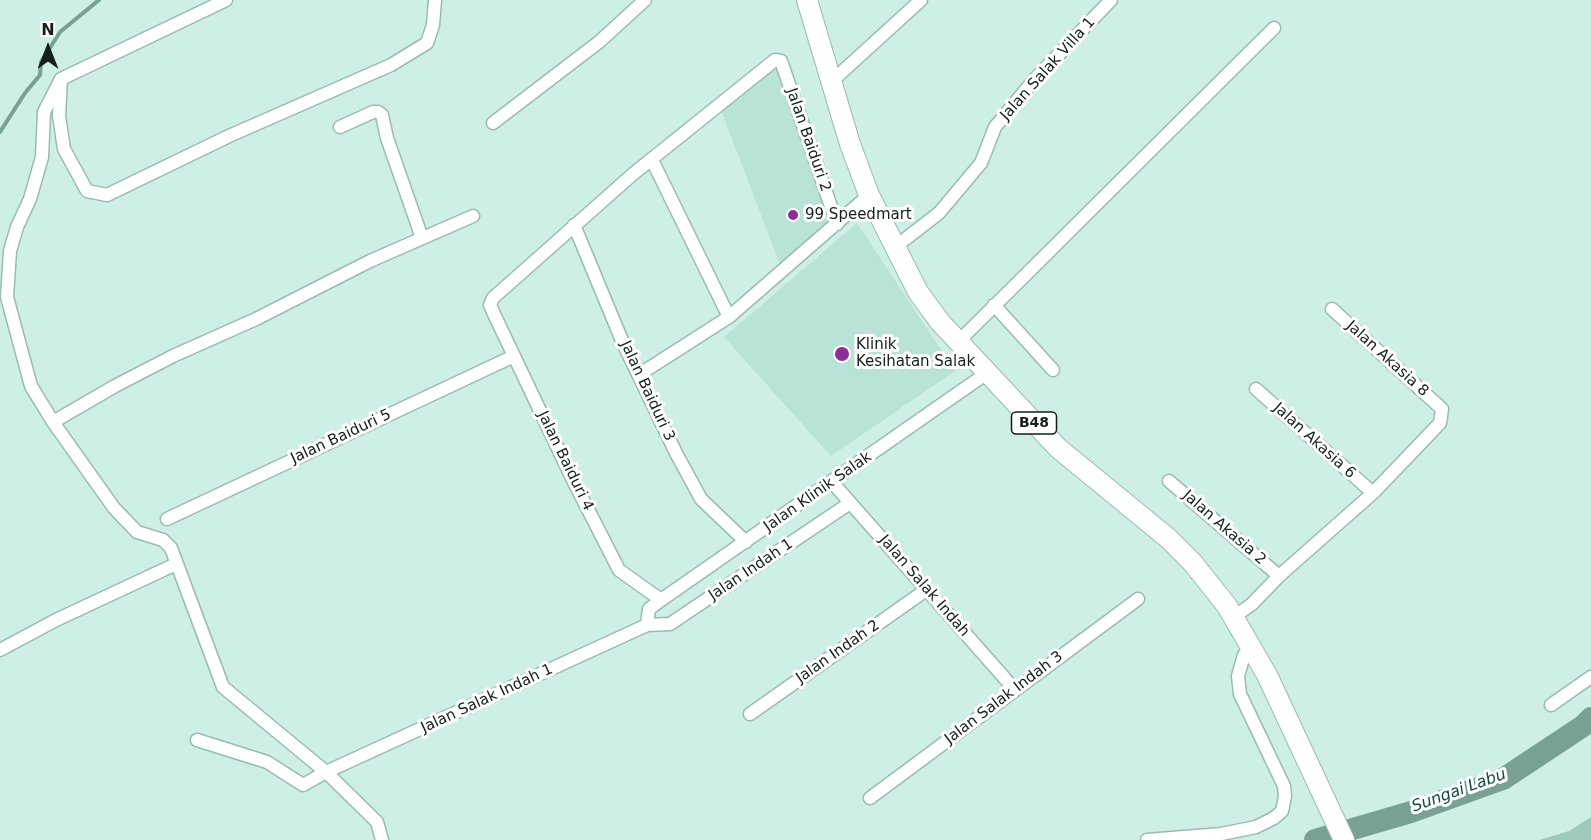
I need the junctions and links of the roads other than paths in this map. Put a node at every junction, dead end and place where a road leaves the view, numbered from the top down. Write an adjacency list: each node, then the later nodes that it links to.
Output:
1 (226, 0): 8 (street)
2 (435, 0): 8 (street)
3 (645, 0): 10 (street)
4 (807, 0): 9 (main road, B48)
5 (921, 0): 9 (street)
6 (1111, 0): 18 (street, Jalan Salak Villa 1)
7 (1274, 28): 19 (street)
8 (61, 79): 28 (street)
9 (831, 82): 13 (main road, B48)
10 (493, 123)
11 (340, 127): 17 (street)
12 (652, 160): 15 (street, Jalan Baiduri 2); 16 (street); 21 (street)
13 (869, 195): 15 (street); 18 (main road, B48)
14 (473, 216): 17 (street)
15 (837, 224): 21 (street)
16 (574, 225): 23 (street, Jalan Baiduri 4); 26 (street, Jalan Baiduri 3)
17 (422, 238): 28 (street)
18 (895, 247): 22 (main road, B48)
19 (994, 305): 22 (street); 24 (street)
20 (1332, 309): 31 (street, Jalan Akasia 8)
21 (729, 317): 26 (street)
22 (958, 342): 25 (main road, B48)
23 (514, 356): 33 (street, Jalan Baiduri 5); 39 (street, Jalan Baiduri 4)
24 (1053, 370)
25 (987, 373): 30 (street, Jalan Klinik Salak); 40 (main road, B48)
26 (640, 374): 34 (street, Jalan Baiduri 3)
27 (1256, 389): 31 (street, Jalan Akasia 6)
28 (53, 422): 35 (street)
29 (1169, 481): 36 (street, Jalan Akasia 2)
30 (832, 482): 32 (street, Jalan Salak Indah); 34 (street, Jalan Klinik Salak)
31 (1373, 493): 36 (street)
32 (850, 503): 37 (street, Jalan Salak Indah); 41 (street, Jalan Indah 1)
33 (167, 519)
34 (746, 542): 39 (street, Jalan Klinik Salak)
35 (176, 564): 43 (street); 49 (street)
36 (1280, 576): 40 (street)
37 (926, 590): 45 (street, Jalan Salak Indah); 47 (street, Jalan Indah 2)
38 (1138, 598): 45 (street, Jalan Salak Indah 3)
39 (661, 600): 41 (street, Jalan Klinik Salak)
40 (1234, 617): 42 (main road, B48)
41 (647, 625): 49 (street, Jalan Salak Indah 1)
42 (1252, 646): 52 (street); 53 (main road, B48)
43 (0, 650)
44 (1591, 677): 46 (street)
45 (1015, 690): 50 (street, Jalan Salak Indah 3)
46 (1551, 705)
47 (750, 714)
48 (196, 740): 49 (street, Jalan Salak Indah 1)
49 (326, 772): 51 (street)
50 (870, 798)
51 (382, 840)
52 (1147, 840)
53 (1344, 840)

